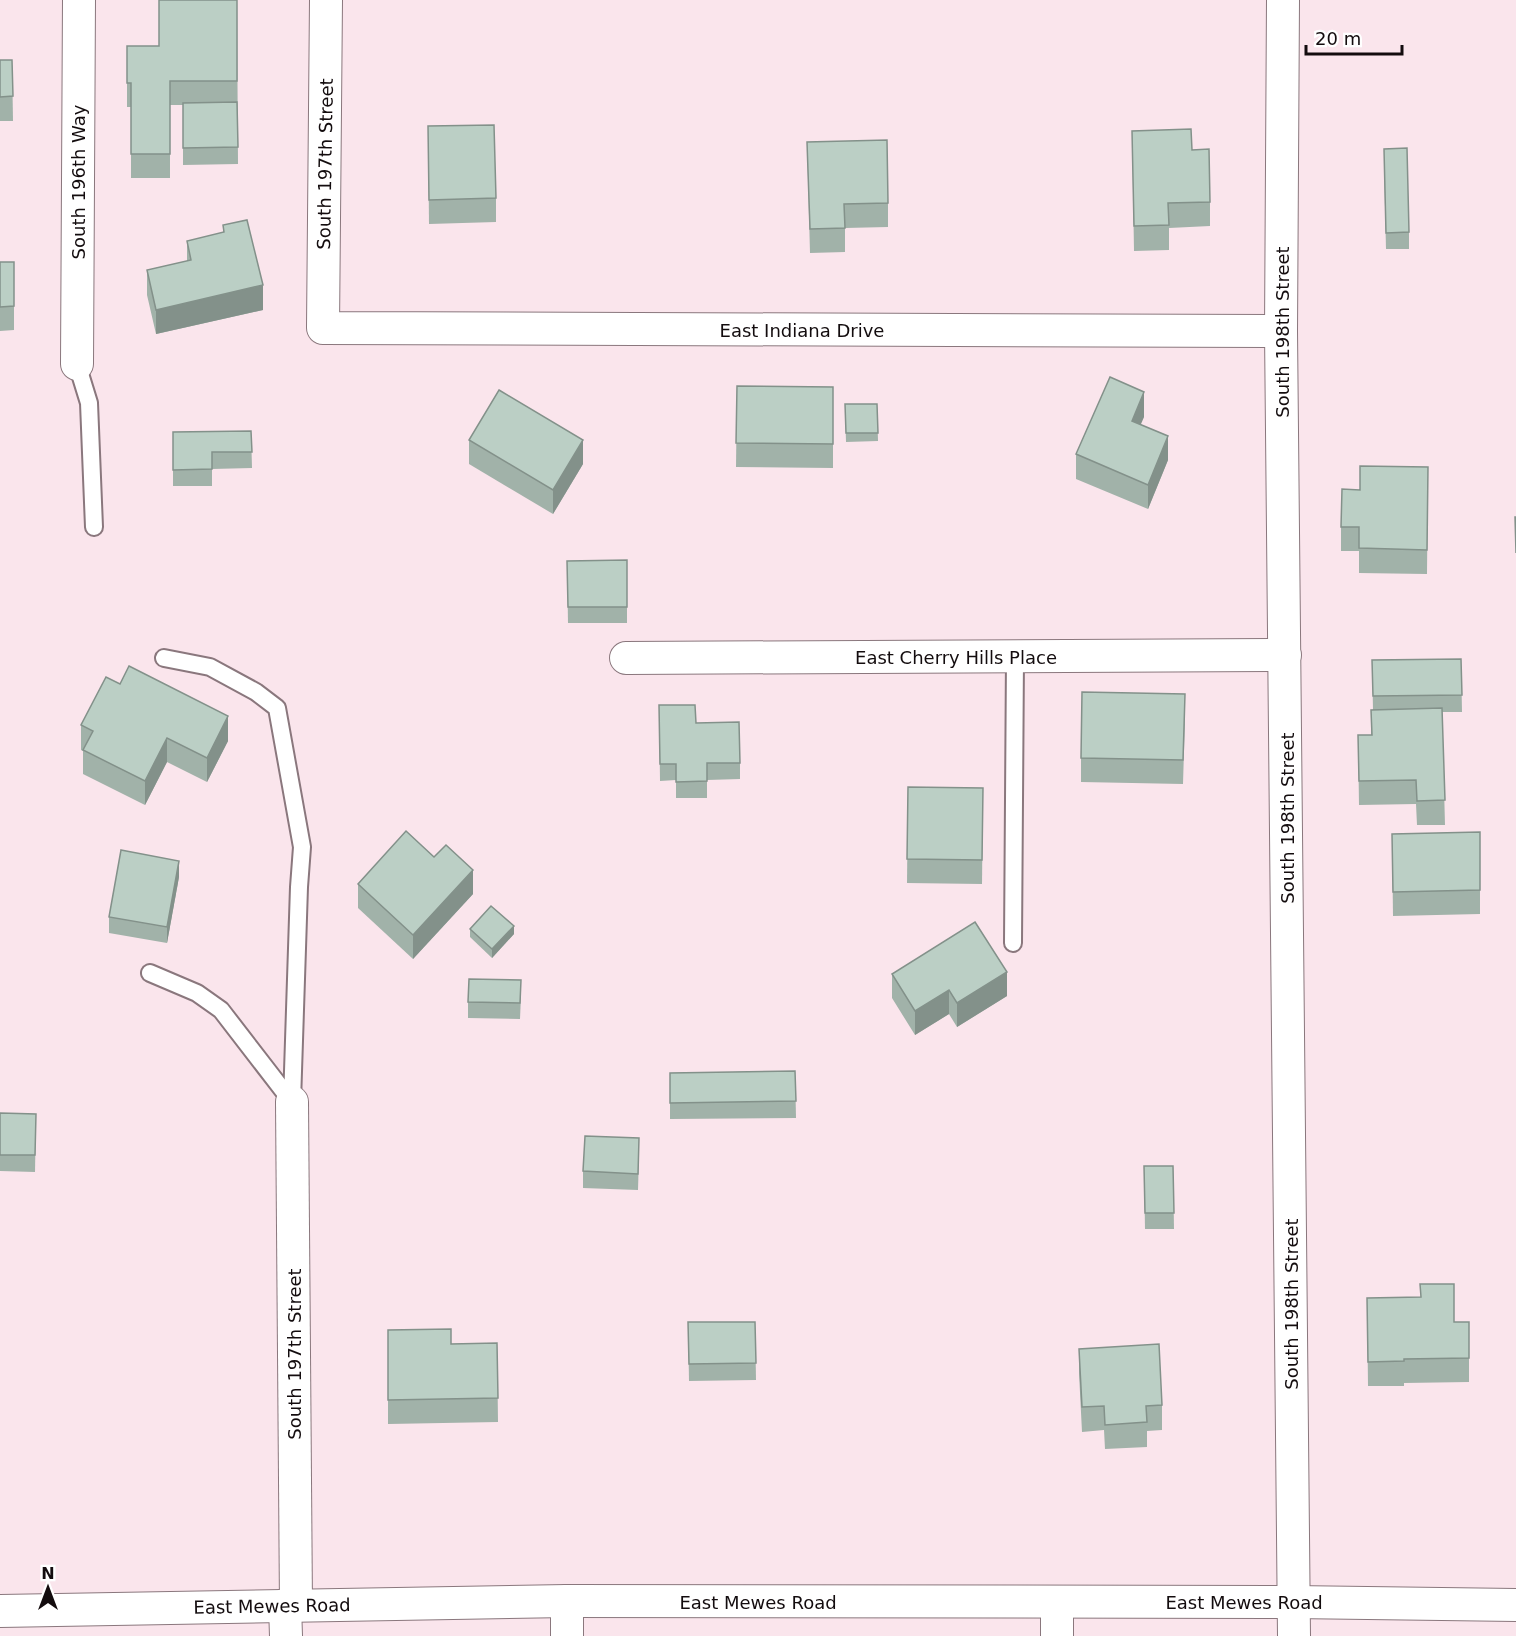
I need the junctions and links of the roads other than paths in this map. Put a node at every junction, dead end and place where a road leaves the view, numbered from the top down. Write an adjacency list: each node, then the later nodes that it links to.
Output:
1 (79, 0): 6 (street, South 196th Way)
2 (326, 0): 4 (street, South 197th Street)
3 (1283, 0): 5 (street, South 198th Street)
4 (323, 328): 5 (street, East Indiana Drive)
5 (1281, 331): 8 (street, South 198th Street)
6 (77, 364): 7 (lane)
7 (94, 527)
8 (1285, 655): 9 (street, East Cherry Hills Place); 17 (street, South 198th Street)
9 (1015, 657): 11 (street, East Cherry Hills Place); 12 (lane)
10 (164, 658): 14 (lane)
11 (626, 658)
12 (1013, 943)
13 (150, 973): 14 (lane)
14 (292, 1102): 19 (street, South 197th Street)
15 (567, 1601): 16 (street, East Mewes Road); 19 (street, East Mewes Road); 22 (street)
16 (1057, 1602): 17 (street, East Mewes Road); 23 (street)
17 (1293, 1602): 18 (street, East Mewes Road); 24 (street, South 198th Street)
18 (1516, 1605)
19 (291, 1606): 20 (street, East Mewes Road); 21 (street, South 197th Street)
20 (0, 1611)
21 (286, 1636)
22 (567, 1636)
23 (1057, 1636)
24 (1294, 1636)

